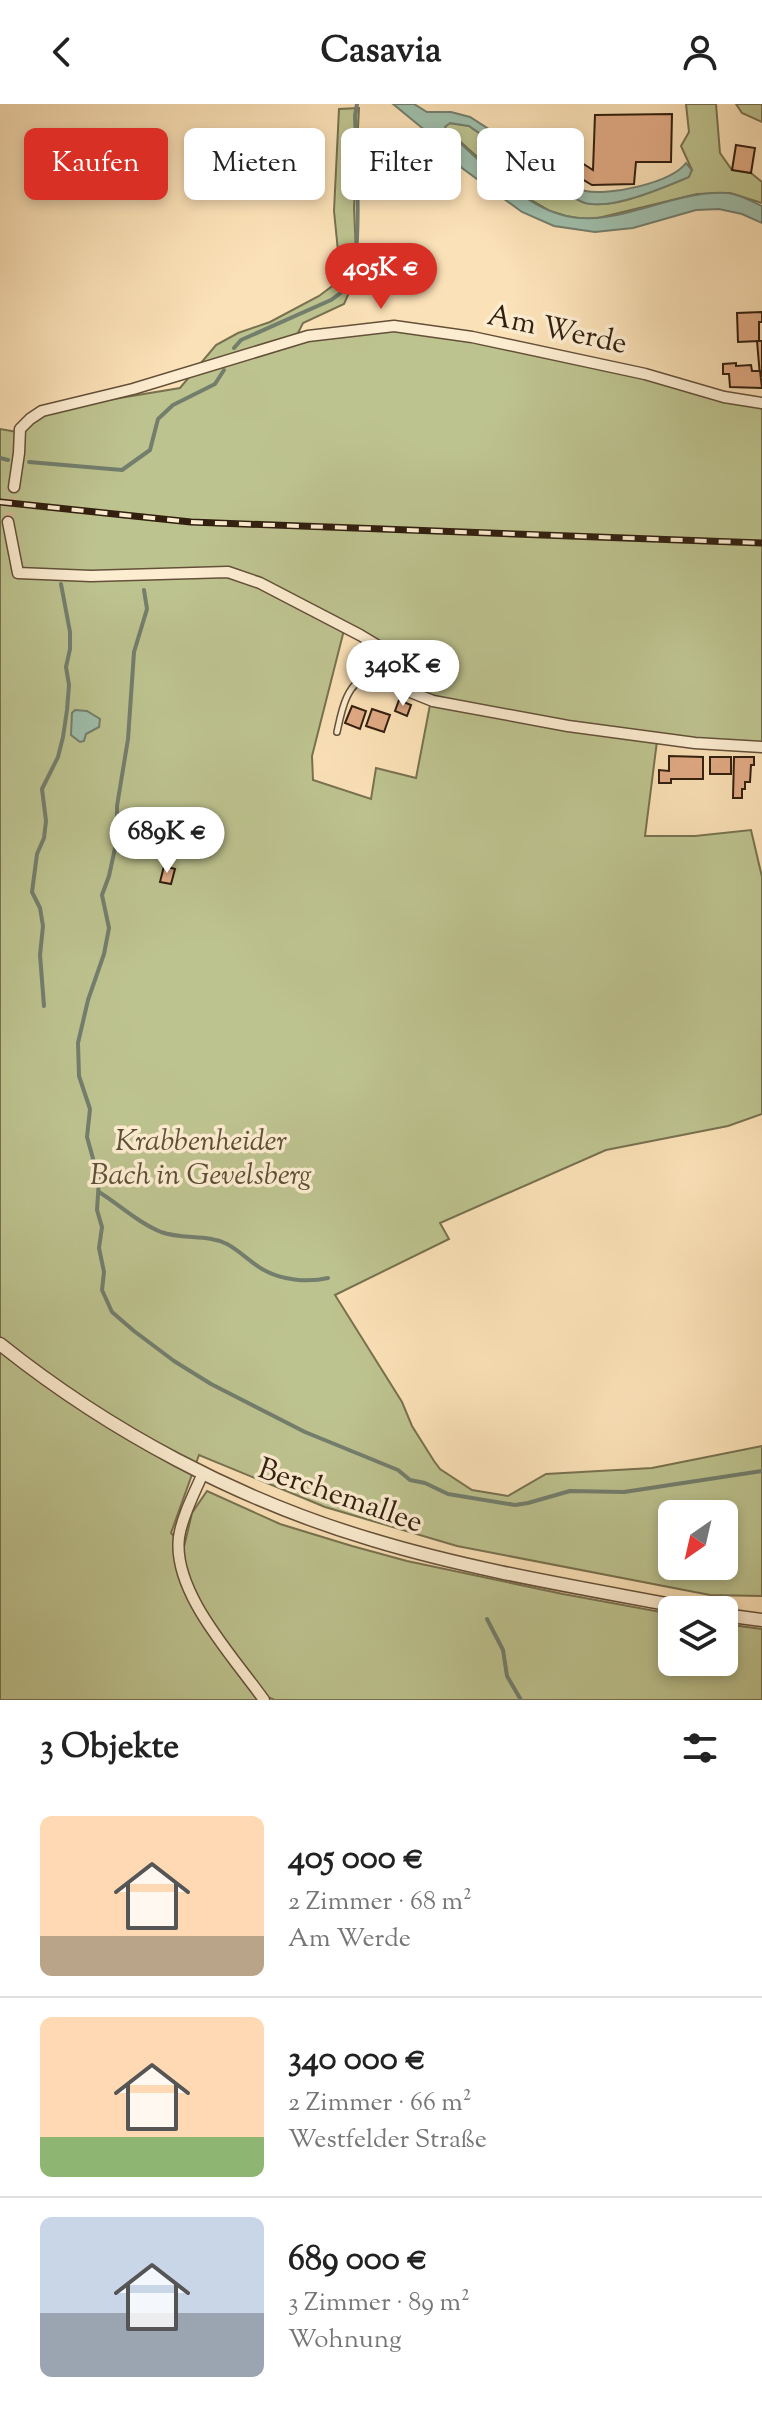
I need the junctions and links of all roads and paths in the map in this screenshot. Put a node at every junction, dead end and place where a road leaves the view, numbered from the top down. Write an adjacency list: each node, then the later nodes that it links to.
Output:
1 (762, 403): 2 (street, Am Werde)
2 (14, 487)
3 (8, 522): 4 (street)
4 (403, 683): 5 (lane); 6 (street)
5 (337, 732)
6 (762, 747)
7 (0, 1344): 8 (street, Berchemallee)
8 (203, 1473): 9 (street, Berchemallee); 12 (street)
9 (658, 1602)
10 (738, 1617): 11 (street)
11 (762, 1620)
12 (264, 1700)

